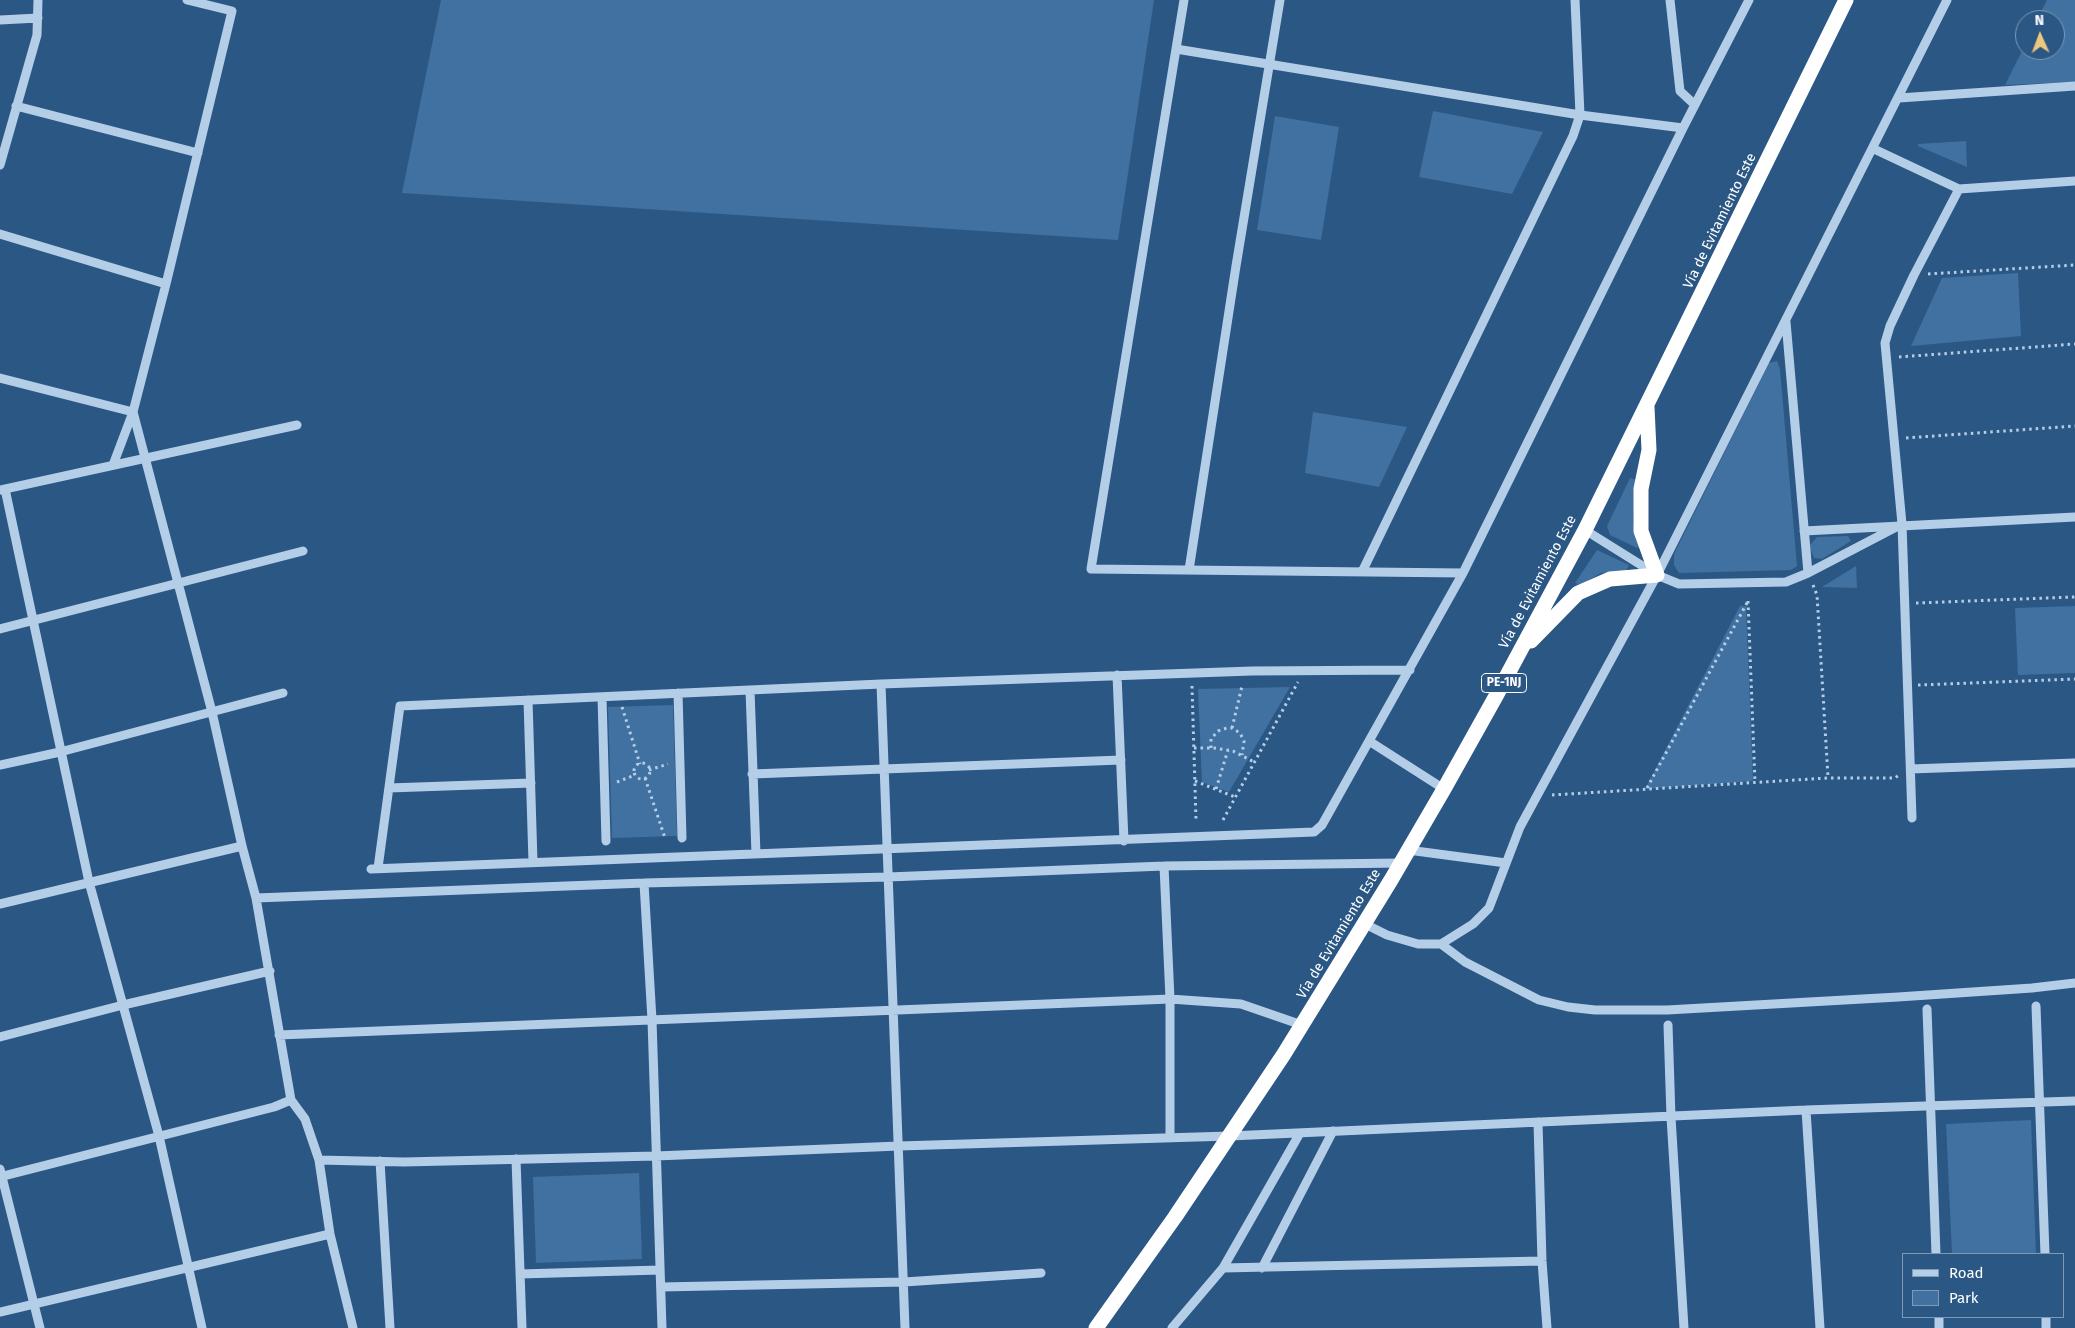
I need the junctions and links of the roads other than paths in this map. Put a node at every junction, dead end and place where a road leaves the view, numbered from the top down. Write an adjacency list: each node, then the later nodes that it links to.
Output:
1 (38, 0): 10 (street)
2 (187, 0): 22 (street)
3 (1184, 0): 12 (street)
4 (1280, 0): 13 (street)
5 (1575, 0): 18 (street)
6 (1670, 0): 16 (street)
7 (1749, 0): 16 (street)
8 (1846, 0): 30 (highway, Vía de Evitamiento Este / PE-1NJ)
9 (1948, 0): 15 (street)
10 (38, 18): 11 (street); 17 (street)
11 (0, 20)
12 (1176, 49): 13 (street); 41 (street)
13 (1270, 65): 18 (street); 41 (street)
14 (2075, 86): 15 (street)
15 (1899, 98): 21 (street)
16 (1695, 105): 19 (street)
17 (16, 106): 20 (street); 22 (street)
18 (1580, 115): 19 (street); 42 (street)
19 (1683, 128): 43 (street)
20 (4, 134): 23 (street)
21 (1874, 149): 25 (street); 28 (street)
22 (198, 153): 27 (street)
23 (0, 165)
24 (2075, 181): 25 (street)
25 (1959, 189): 37 (street)
26 (0, 234): 27 (street)
27 (166, 284): 31 (street)
28 (1786, 321): 39 (street); 45 (street)
29 (0, 378): 31 (street)
30 (1647, 405): 38 (highway, Vía de Evitamiento Este / PE-1NJ); 45 (highway)
31 (133, 412): 33 (street); 34 (street)
32 (297, 425): 33 (street)
33 (145, 458): 34 (street); 46 (street)
34 (113, 465): 35 (street)
35 (3, 489): 47 (street)
36 (2075, 517): 37 (street)
37 (1902, 524): 39 (street); 44 (street); 65 (street)
38 (1584, 530): 45 (street); 49 (highway, Vía de Evitamiento Este / PE-1NJ)
39 (1804, 531): 44 (street)
40 (303, 552): 46 (street)
41 (1189, 570): 42 (street)
42 (1362, 572): 43 (street)
43 (1464, 573): 50 (street)
44 (1808, 573): 45 (street)
45 (1657, 574): 49 (highway); 79 (street)
46 (178, 583): 47 (street); 58 (street)
47 (32, 621): 48 (street); 60 (street)
48 (0, 629)
49 (1520, 653): 69 (highway, Vía de Evitamiento Este / PE-1NJ)
50 (1410, 670): 51 (street); 59 (street)
51 (1117, 676): 52 (street); 61 (street)
52 (881, 684): 53 (street); 64 (street)
53 (750, 690): 54 (street); 66 (street)
54 (678, 693): 56 (street); 71 (street)
55 (283, 694): 58 (street)
56 (602, 697): 57 (street); 72 (street)
57 (528, 700): 67 (street); 68 (street)
58 (212, 712): 60 (street); 74 (street)
59 (1369, 740): 69 (street); 73 (street)
60 (60, 752): 63 (street); 82 (street)
61 (1120, 760): 64 (street); 73 (street)
62 (2075, 763): 65 (street)
63 (0, 765)
64 (884, 769): 66 (street); 75 (street)
65 (1911, 769): 70 (street)
66 (752, 774): 76 (street)
67 (531, 783): 68 (street); 78 (street)
68 (389, 788): 78 (street)
69 (1444, 789): 77 (highway, Vía de Evitamiento Este / PE-1NJ)
70 (1912, 818)
71 (682, 838)
72 (606, 841)
73 (1124, 841): 75 (street)
74 (242, 846): 82 (street); 84 (street)
75 (887, 849): 76 (street); 81 (street)
76 (756, 854): 78 (street)
77 (1405, 856): 79 (street); 80 (street); 86 (highway, Vía de Evitamiento Este / PE-1NJ)
78 (533, 862)
79 (1506, 863): 87 (street)
80 (1164, 866): 81 (street); 90 (street)
81 (888, 877): 83 (street); 94 (street)
82 (89, 882): 85 (street); 91 (street)
83 (644, 883): 84 (street); 95 (street)
84 (256, 898): 88 (street)
85 (0, 904)
86 (1365, 924): 87 (street); 96 (highway, Vía de Evitamiento Este / PE-1NJ)
87 (1441, 944): 89 (street)
88 (270, 971): 91 (street); 98 (street)
89 (2075, 983)
90 (1170, 999): 94 (street); 96 (street); 111 (street)
91 (123, 1004): 99 (street); 109 (street)
92 (2036, 1006): 102 (street)
93 (1928, 1009): 103 (street)
94 (893, 1010): 95 (street); 112 (street)
95 (652, 1020): 98 (street); 113 (street)
96 (1302, 1025): 110 (highway, Vía de Evitamiento Este / PE-1NJ)
97 (1668, 1025): 105 (street)
98 (279, 1035): 100 (street)
99 (0, 1037)
100 (291, 1100): 109 (street); 115 (street)
101 (2075, 1101): 102 (street)
102 (2038, 1102): 103 (street); 120 (street)
103 (1932, 1107): 104 (street); 119 (street)
104 (1806, 1110): 105 (street); 143 (street)
105 (1671, 1117): 106 (street); 142 (street)
106 (1538, 1122): 107 (street); 121 (street)
107 (1333, 1131): 108 (street); 124 (street)
108 (1300, 1133): 110 (street); 123 (street)
109 (159, 1136): 117 (street); 122 (street)
110 (1230, 1136): 111 (street); 139 (highway, Vía de Evitamiento Este / PE-1NJ)
111 (1170, 1138): 112 (street)
112 (899, 1146): 113 (street); 128 (street)
113 (656, 1156): 114 (street); 125 (street)
114 (516, 1159): 116 (street); 127 (street)
115 (319, 1160): 116 (street); 118 (street)
116 (380, 1161): 135 (street)
117 (1, 1174): 130 (street)
118 (330, 1234): 122 (street); 134 (street)
119 (1936, 1253)
120 (2045, 1253)
121 (1542, 1261): 124 (street); 141 (street)
122 (189, 1266): 130 (street); 133 (street)
123 (1223, 1268): 124 (street); 140 (street)
124 (1262, 1268)
125 (660, 1270): 127 (street); 129 (street)
126 (1042, 1273): 128 (street)
127 (520, 1274): 136 (street)
128 (904, 1282): 129 (street); 138 (street)
129 (661, 1287): 137 (street)
130 (34, 1304): 131 (street); 132 (street)
131 (0, 1312)
132 (40, 1328)
133 (202, 1328)
134 (353, 1328)
135 (390, 1328)
136 (522, 1328)
137 (662, 1328)
138 (905, 1328)
139 (1096, 1328)
140 (1172, 1328)
141 (1547, 1328)
142 (1684, 1328)
143 (1820, 1328)

